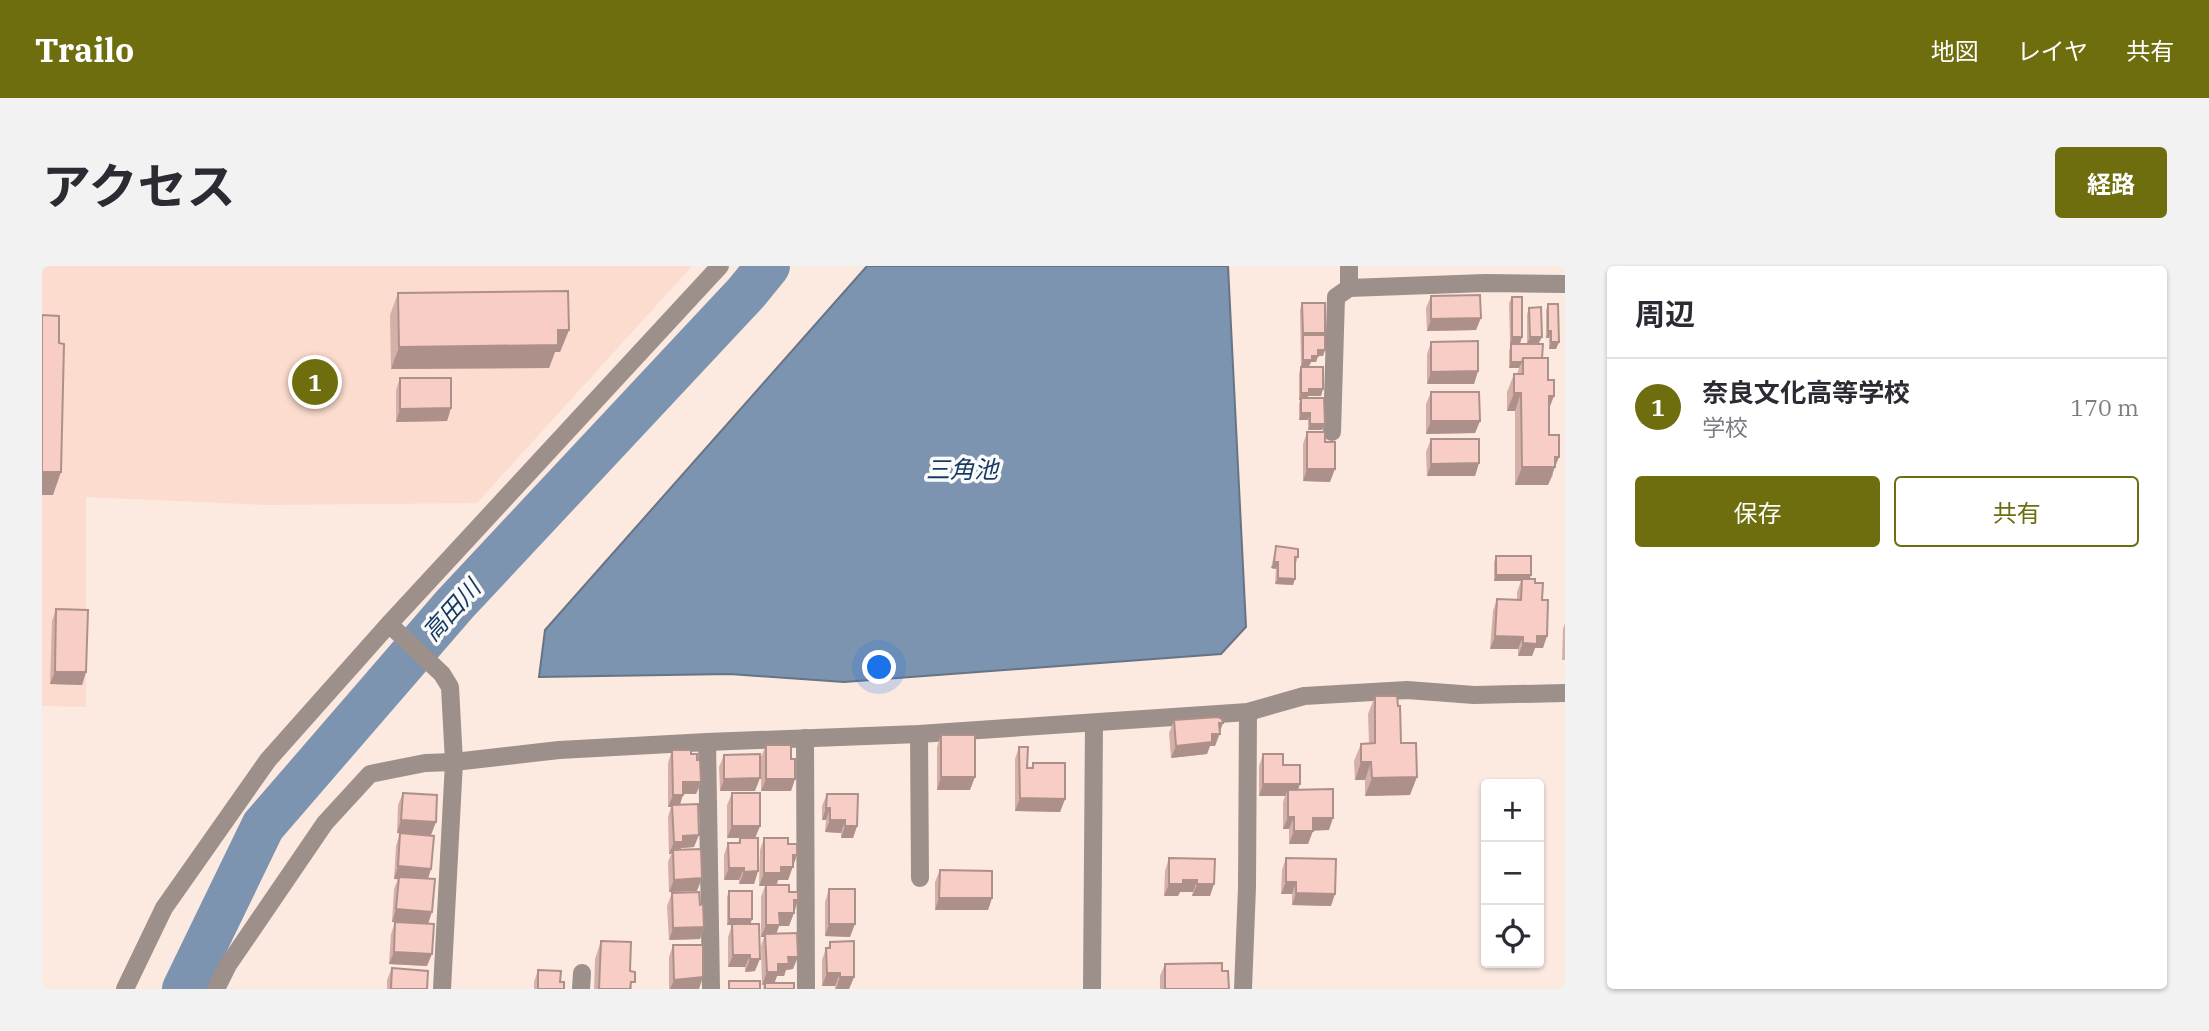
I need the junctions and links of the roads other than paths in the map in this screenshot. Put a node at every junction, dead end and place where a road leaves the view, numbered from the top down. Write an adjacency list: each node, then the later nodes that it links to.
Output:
1 (720, 266): 7 (street)
2 (1349, 266): 5 (street)
3 (1485, 275): 4 (street); 5 (street)
4 (1565, 284)
5 (1349, 288): 6 (street)
6 (1332, 432)
7 (396, 630): 14 (street); 16 (street)
8 (1565, 693): 9 (street)
9 (1248, 712): 10 (street); 22 (street)
10 (1094, 724): 11 (street); 21 (street)
11 (919, 734): 12 (street); 15 (street)
12 (806, 738): 13 (street); 20 (street)
13 (707, 742): 14 (street); 19 (street)
14 (454, 762): 17 (street); 18 (street)
15 (920, 878)
16 (125, 989)
17 (216, 989)
18 (442, 989)
19 (711, 989)
20 (806, 989)
21 (1092, 989)
22 (1242, 989)

